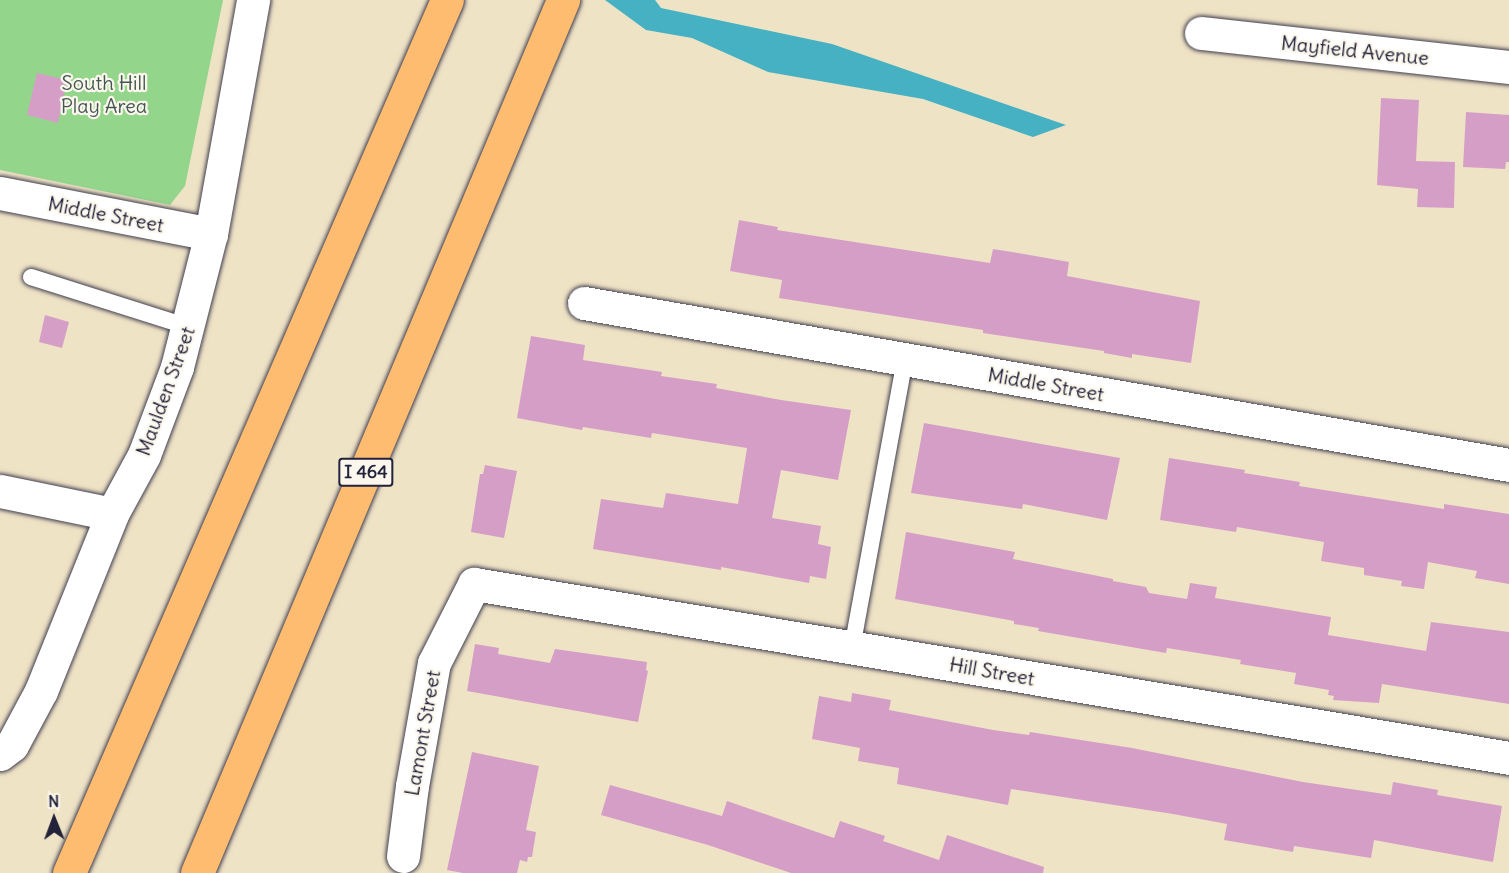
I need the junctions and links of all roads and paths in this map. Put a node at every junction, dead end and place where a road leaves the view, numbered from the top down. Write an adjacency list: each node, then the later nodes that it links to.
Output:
1 (253, 0): 7 (street, Maulden Street)
2 (447, 0): 20 (highway)
3 (563, 0): 21 (highway, I 464)
4 (1201, 33): 5 (street, Mayfield Avenue)
5 (1509, 67)
6 (0, 193): 7 (street, Middle Street)
7 (211, 234): 10 (street, Maulden Street)
8 (31, 277): 10 (lane)
9 (584, 303): 11 (street, Middle Street)
10 (189, 327): 14 (street, Maulden Street)
11 (905, 359): 12 (street, Middle Street); 16 (lane)
12 (1509, 465)
13 (0, 491): 14 (street)
14 (112, 514): 17 (street, Maulden Street)
15 (474, 584): 16 (street, Hill Street); 19 (street, Lamont Street)
16 (852, 648): 18 (street, Hill Street)
17 (0, 754)
18 (1509, 758)
19 (403, 856)
20 (69, 873)
21 (197, 873)

